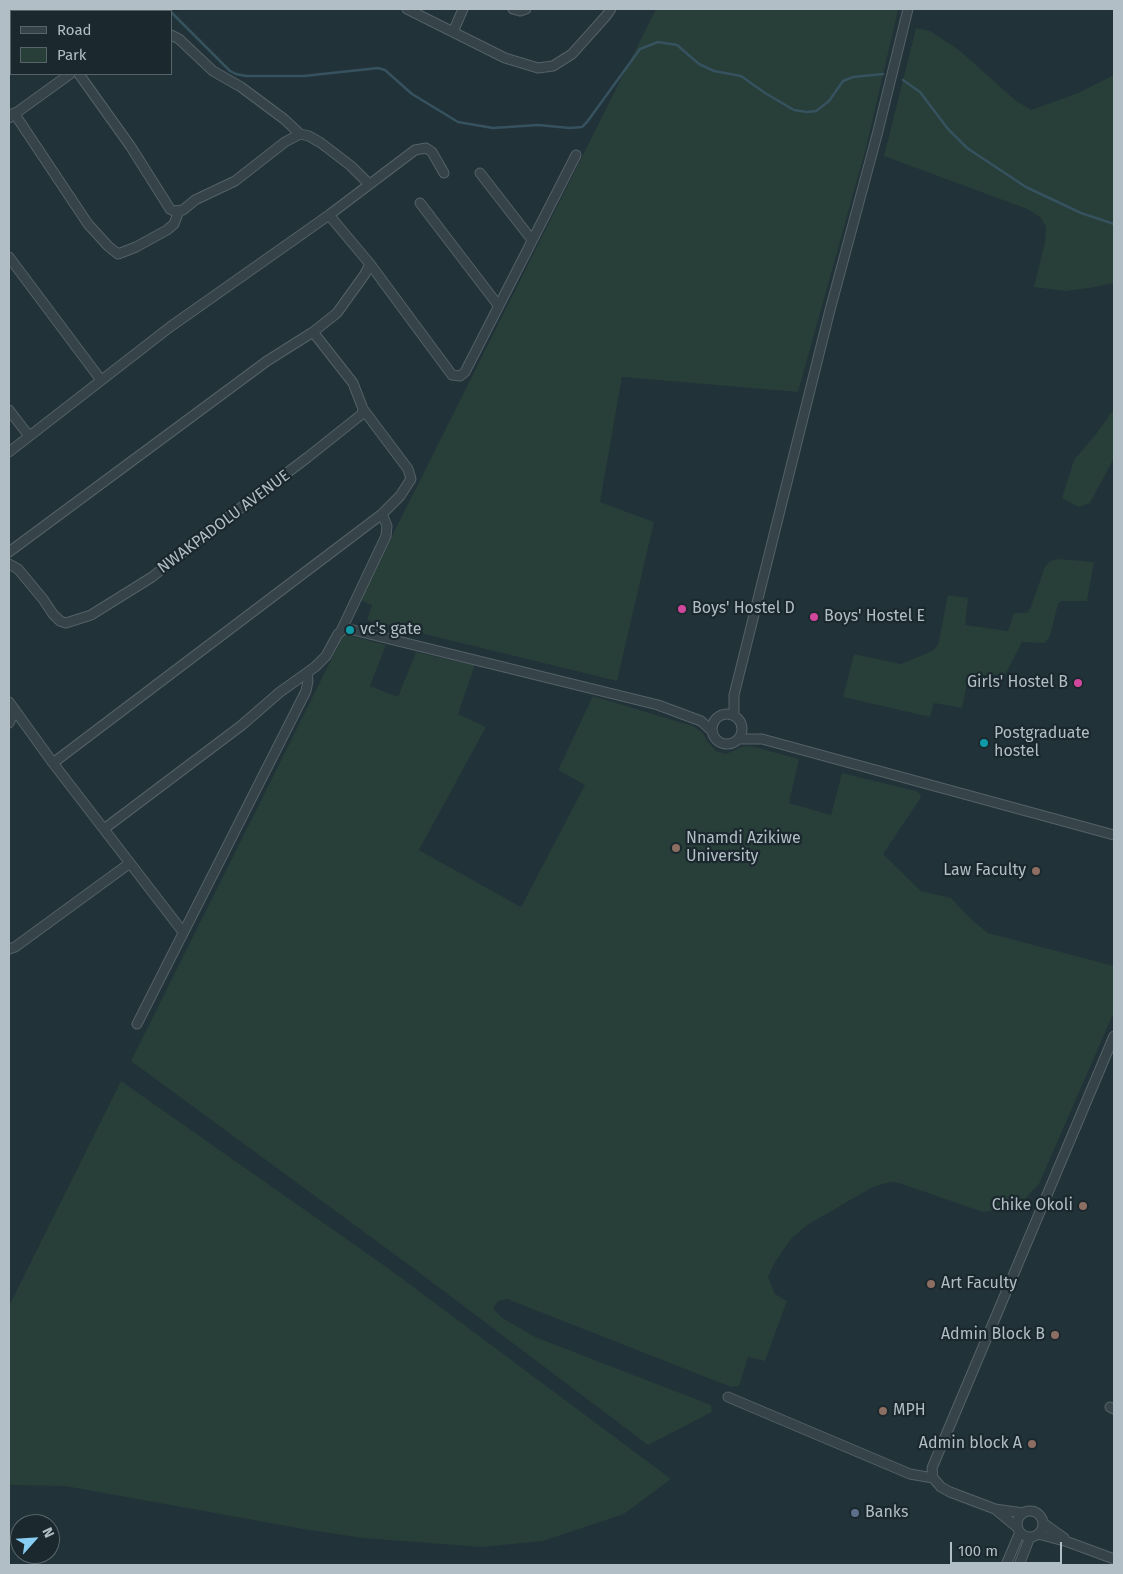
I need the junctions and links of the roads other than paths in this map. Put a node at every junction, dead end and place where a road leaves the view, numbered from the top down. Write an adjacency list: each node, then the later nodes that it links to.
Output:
1 (408, 9): 7 (street)
2 (462, 9): 7 (street)
3 (512, 9): 4 (street)
4 (526, 9)
5 (611, 9): 7 (street)
6 (908, 9): 35 (street)
7 (453, 32)
8 (172, 36): 12 (street)
9 (69, 75): 11 (street)
10 (80, 75): 18 (street)
11 (11, 115): 18 (street)
12 (300, 134): 16 (street); 18 (street)
13 (576, 155): 20 (street)
14 (444, 173): 16 (street)
15 (480, 173): 20 (street)
16 (369, 184): 19 (street)
17 (420, 203): 23 (street)
18 (179, 211)
19 (329, 215): 22 (street); 25 (street)
20 (532, 240): 23 (street)
21 (9, 257): 25 (street)
22 (370, 264): 23 (street); 24 (street)
23 (498, 305)
24 (313, 332): 26 (street); 31 (street)
25 (101, 380): 28 (street)
26 (363, 409): 30 (street); 32 (street, NWAKPADOLU AVENUE)
27 (9, 410): 28 (street)
28 (29, 436): 29 (street)
29 (9, 452)
30 (382, 514): 33 (street); 46 (street)
31 (9, 552)
32 (9, 564)
33 (341, 631): 34 (street); 40 (street)
34 (307, 674): 47 (street); 50 (street)
35 (734, 694): 38 (street); 39 (street)
36 (9, 702): 37 (street)
37 (16, 710): 41 (street); 46 (street)
38 (734, 716): 39 (street); 42 (street)
39 (718, 717): 40 (street); 43 (street)
40 (701, 721): 43 (street)
41 (9, 723)
42 (741, 726): 44 (street); 45 (street)
43 (712, 731): 45 (street)
44 (762, 738): 45 (street); 48 (street)
45 (738, 739)
46 (53, 763): 47 (street)
47 (104, 830): 49 (street)
48 (1114, 834)
49 (130, 863): 50 (street); 51 (street)
50 (183, 932): 52 (street)
51 (9, 949)
52 (137, 1024)
53 (1114, 1036): 55 (street)
54 (728, 1397): 55 (street)
55 (933, 1478): 56 (street)
56 (995, 1509): 57 (street); 59 (street)
57 (1023, 1513): 58 (street); 59 (street)
58 (1043, 1523): 60 (street); 61 (street)
59 (1019, 1530): 60 (street); 63 (street)
60 (1034, 1535): 61 (street); 64 (street)
61 (1068, 1542): 62 (street)
62 (1114, 1559)
63 (1006, 1565)
64 (1019, 1565)

